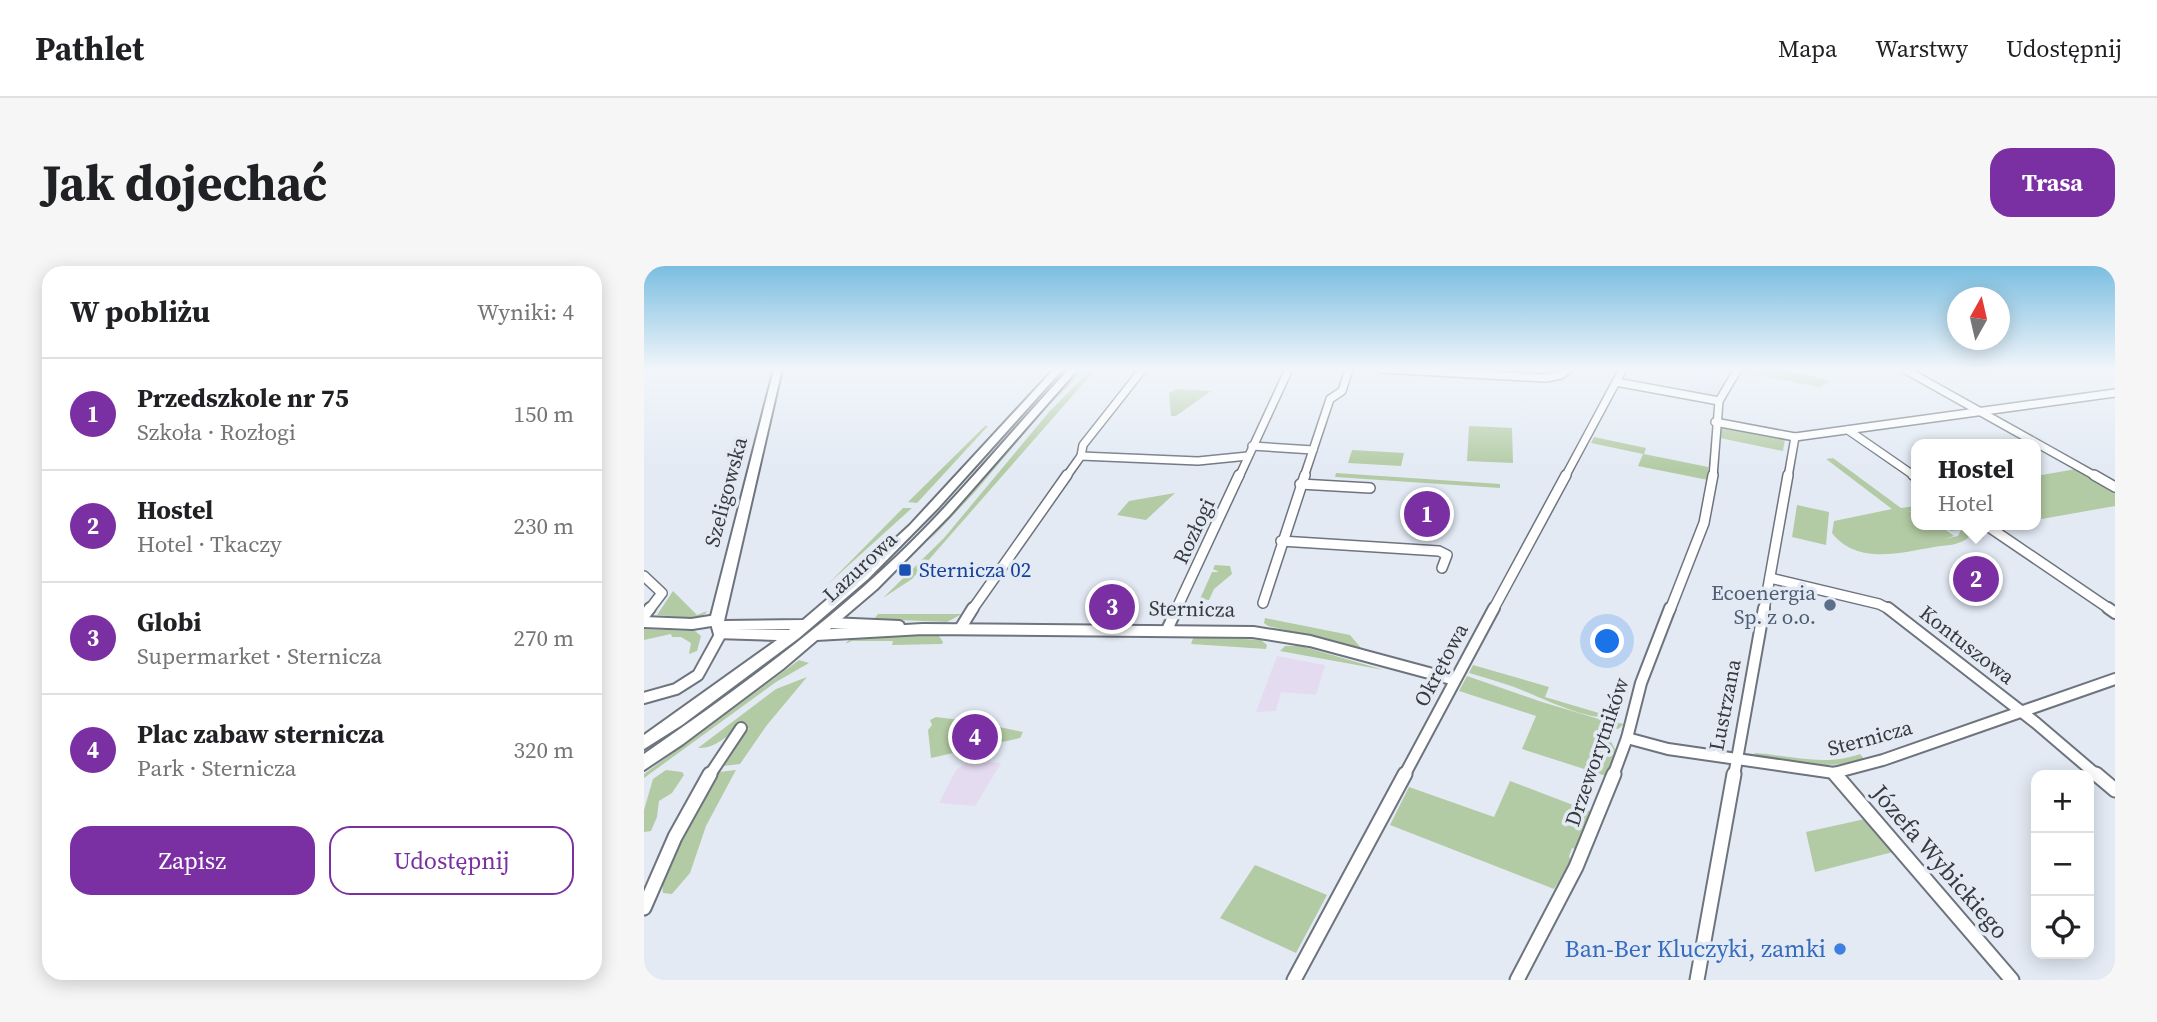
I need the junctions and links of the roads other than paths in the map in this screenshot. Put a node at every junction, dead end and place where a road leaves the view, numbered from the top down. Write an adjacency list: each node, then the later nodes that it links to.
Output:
1 (770, 402): 35 (main road, Szeligowska)
2 (1028, 402): 36 (main road, Lazurowa)
3 (1044, 402): 34 (main road, Lazurowa)
4 (1117, 402): 19 (street)
5 (1273, 402): 16 (street, Rozłogi)
6 (1329, 402): 18 (street)
7 (1605, 402): 42 (street, Okrętowa)
8 (1719, 402): 12 (street, Drzeworytników)
9 (1963, 402): 11 (street)
10 (2052, 402): 11 (street)
11 (1980, 412): 13 (street); 15 (street)
12 (1715, 422): 14 (street); 46 (street, Drzeworytników)
13 (1847, 430): 14 (street); 21 (street)
14 (1795, 437): 29 (street, Lustrzana)
15 (2029, 439)
16 (1252, 446): 18 (street); 20 (street, Rozłogi)
17 (2041, 446): 23 (street)
18 (1312, 450): 22 (street)
19 (1081, 456): 20 (street); 38 (street)
20 (1248, 456): 39 (street, Rozłogi)
21 (1911, 474)
22 (1300, 484): 24 (street); 26 (street)
23 (2115, 487)
24 (1370, 488)
25 (1993, 530): 31 (street)
26 (1281, 541): 27 (street); 30 (street)
27 (1442, 568)
28 (644, 576): 32 (street)
29 (1770, 578): 44 (street, Kontuszowa); 48 (street, Lustrzana)
30 (1263, 603)
31 (2115, 612)
32 (644, 616)
33 (644, 622): 35 (street)
34 (830, 623): 36 (main road, Lazurowa); 37 (street, Sternicza)
35 (718, 627): 36 (main road); 40 (main road); 43 (street)
36 (811, 629): 37 (street, Sternicza); 40 (main road); 49 (main road, Lazurowa)
37 (923, 629): 38 (street, Sternicza)
38 (960, 629): 39 (street, Sternicza)
39 (1167, 630): 42 (street, Sternicza)
40 (792, 635): 47 (main road)
41 (2115, 679): 44 (street, Sternicza)
42 (1455, 680): 53 (street, Okrętowa)
43 (644, 698)
44 (2021, 712): 50 (street, Sternicza); 51 (street, Kontuszowa)
45 (741, 729): 52 (street)
46 (1627, 738): 48 (street, Sternicza); 54 (street, Drzeworytników)
47 (644, 743)
48 (1736, 760): 50 (street, Sternicza); 55 (street, Lustrzana)
49 (644, 763)
50 (1834, 773): 56 (street, Józefa Wybickiego)
51 (2115, 790)
52 (644, 908)
53 (1294, 980)
54 (1517, 980)
55 (1697, 980)
56 (2012, 980)

